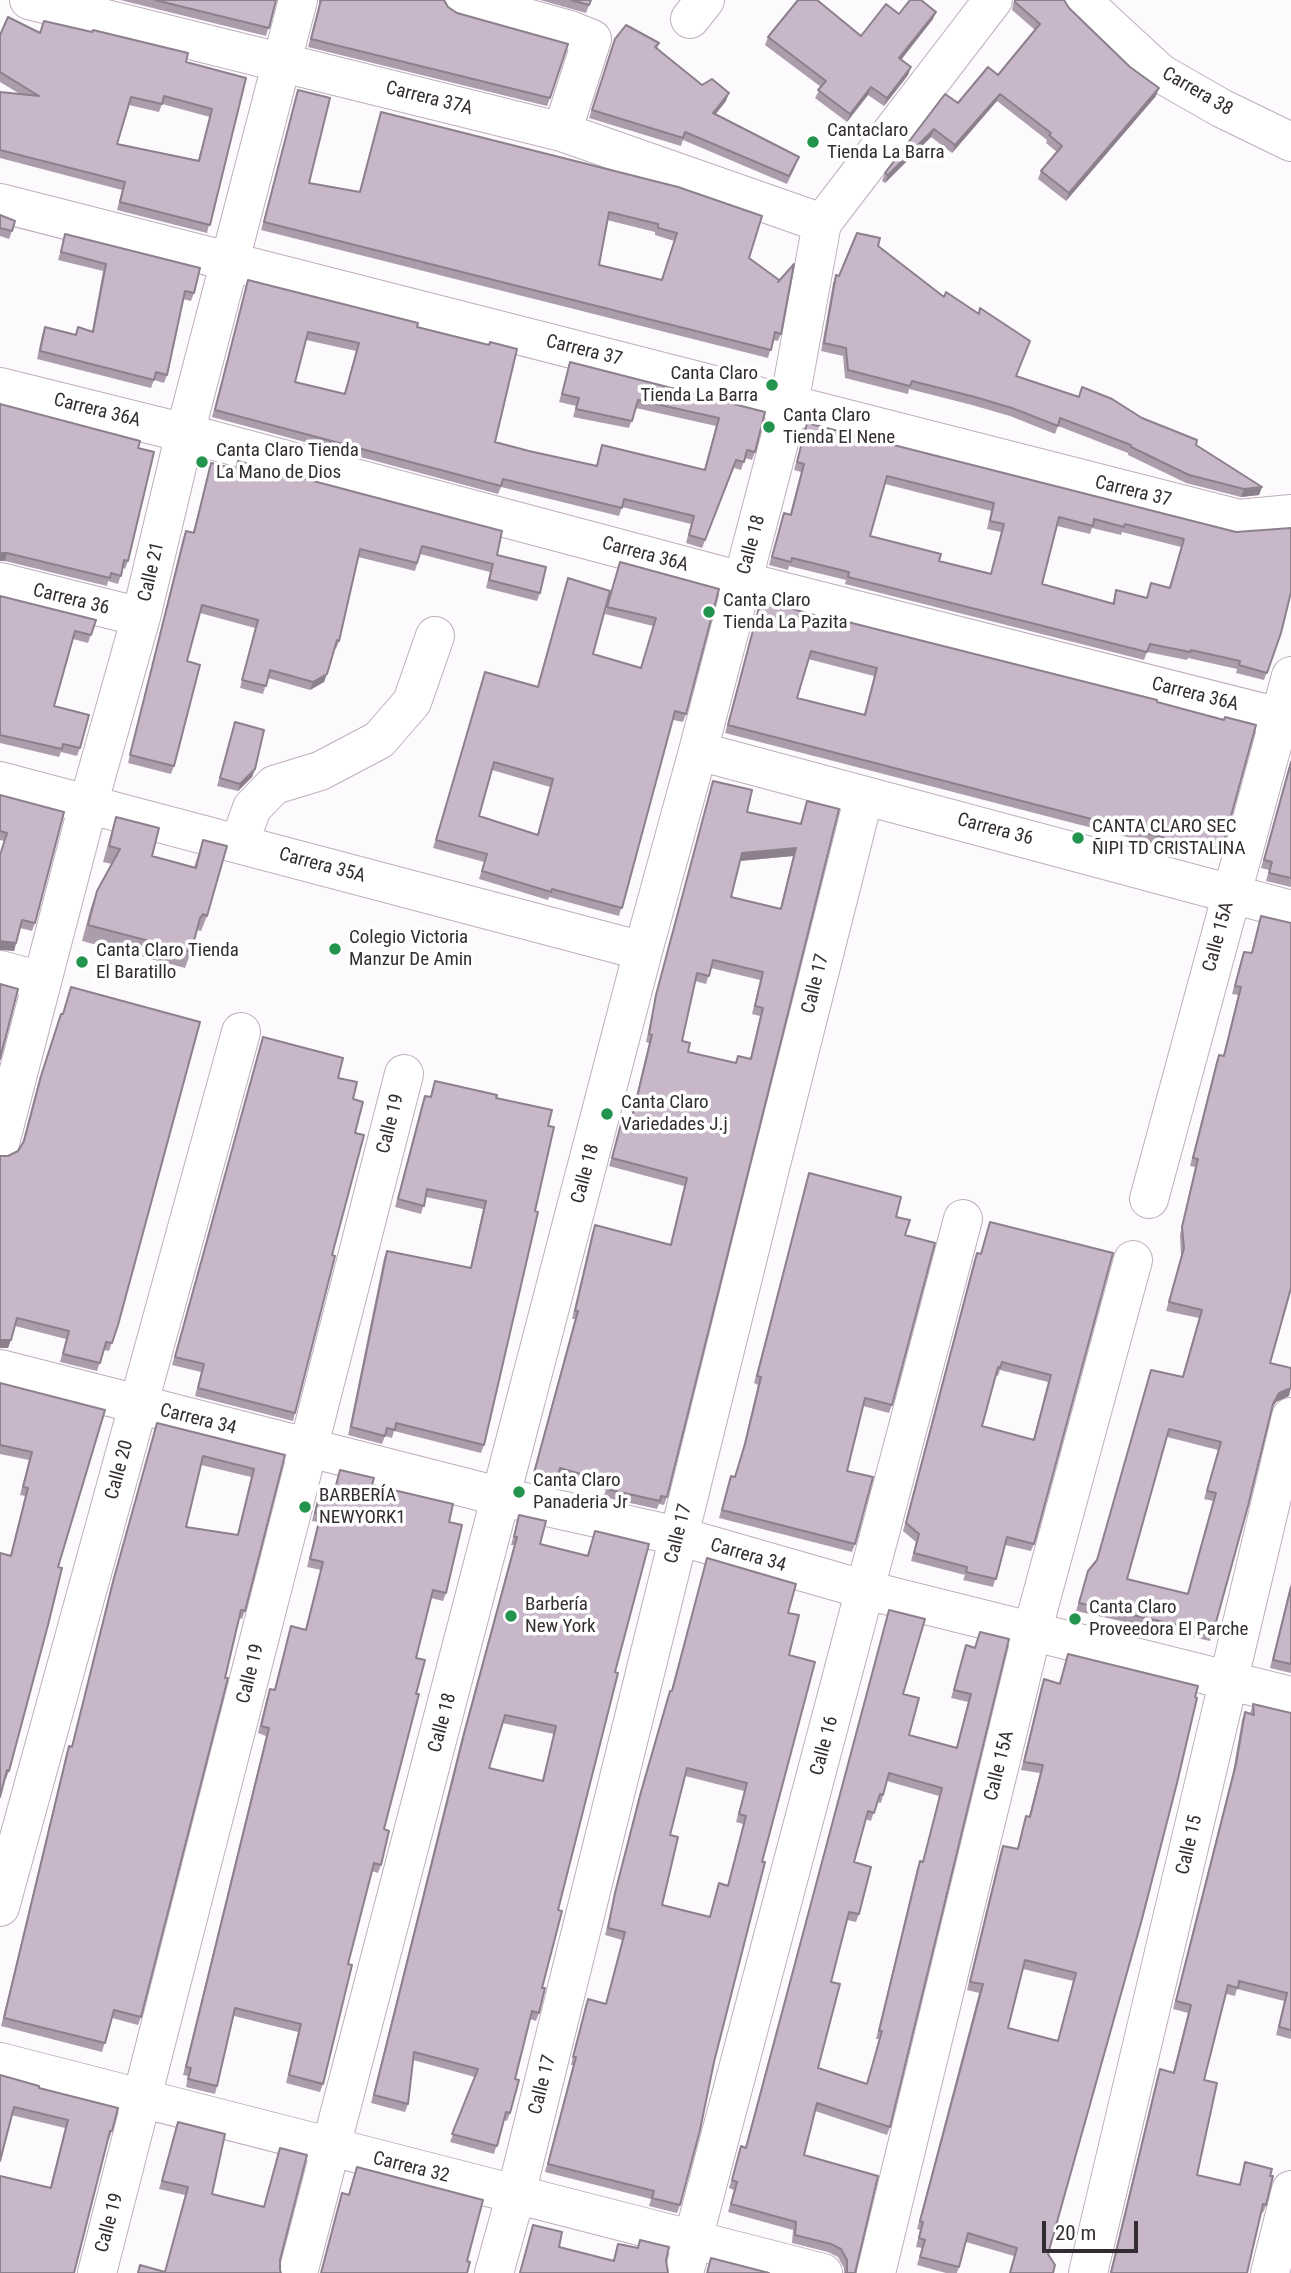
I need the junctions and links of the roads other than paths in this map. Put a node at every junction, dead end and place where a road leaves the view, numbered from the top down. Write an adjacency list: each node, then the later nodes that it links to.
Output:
1 (29, 0): 6 (street, Carrera 37A)
2 (298, 0): 6 (street, Calle 21)
3 (461, 0): 7 (street)
4 (993, 0): 10 (street, Calle 18)
5 (1082, 0): 8 (street, Carrera 38)
6 (282, 62): 7 (street, Carrera 37A); 11 (street, Calle 21)
7 (562, 132): 10 (street, Carrera 37A)
8 (1291, 142)
9 (0, 203): 11 (street, Carrera 37)
10 (822, 223): 13 (street, Calle 18)
11 (230, 260): 13 (street, Carrera 37); 14 (street, Calle 21)
12 (0, 387): 14 (street, Carrera 36A)
13 (789, 404): 15 (street, Carrera 37); 16 (street, Calle 18)
14 (185, 433): 16 (street, Carrera 36A); 18 (street, Calle 21)
15 (1291, 514)
16 (742, 580): 21 (street, Carrera 36A); 22 (street, Calle 18)
17 (0, 582): 18 (street, Carrera 36)
18 (141, 617): 25 (street, Calle 21)
19 (435, 636): 26 (street)
20 (1291, 676): 21 (street, Calle 15A)
21 (1285, 718): 27 (street, Calle 15A)
22 (698, 751): 24 (street, Carrera 36); 29 (street, Calle 18)
23 (0, 781): 25 (street, Carrera 35A)
24 (864, 796): 27 (street, Carrera 36); 43 (street, Calle 17)
25 (88, 805): 26 (street, Carrera 35A); 31 (street, Calle 21)
26 (239, 844): 29 (street, Carrera 35A)
27 (1231, 893): 28 (street, Carrera 36); 35 (street, Calle 15A)
28 (1291, 910)
29 (643, 951): 42 (street, Calle 18)
30 (0, 970): 31 (street)
31 (42, 981): 34 (street, Calle 21)
32 (241, 1032): 39 (street, Calle 20)
33 (404, 1074): 41 (street, Calle 19)
34 (0, 1143)
35 (1149, 1199)
36 (963, 1219): 44 (street, Calle 16)
37 (1133, 1260): 45 (street, Calle 15A)
38 (0, 1369): 39 (street, Carrera 34)
39 (138, 1405): 41 (street, Carrera 34); 48 (street, Calle 20)
40 (1291, 1418): 46 (street, Calle 15)
41 (309, 1448): 42 (street, Carrera 34); 50 (street, Calle 19)
42 (502, 1497): 43 (street, Carrera 34); 51 (street, Calle 18)
43 (678, 1536): 44 (street, Carrera 34); 53 (street, Calle 17)
44 (866, 1590): 45 (street, Carrera 34); 54 (street, Calle 16)
45 (1032, 1632): 46 (street, Carrera 34); 59 (street, Calle 15A)
46 (1229, 1680): 47 (street, Carrera 34); 60 (street, Calle 15)
47 (1291, 1696)
48 (0, 1908)
49 (0, 2062): 50 (street, Carrera 32)
50 (142, 2099): 51 (street, Carrera 32); 55 (street, Calle 19)
51 (331, 2147): 53 (street, Carrera 32); 56 (street, Calle 18)
52 (1291, 2190): 61 (street)
53 (516, 2194): 54 (street, Carrera 32); 57 (street, Calle 17)
54 (689, 2257): 58 (street, Carrera 32)
55 (97, 2273)
56 (298, 2273)
57 (494, 2273)
58 (823, 2273)
59 (876, 2273)
60 (1088, 2273)
61 (1270, 2273)

